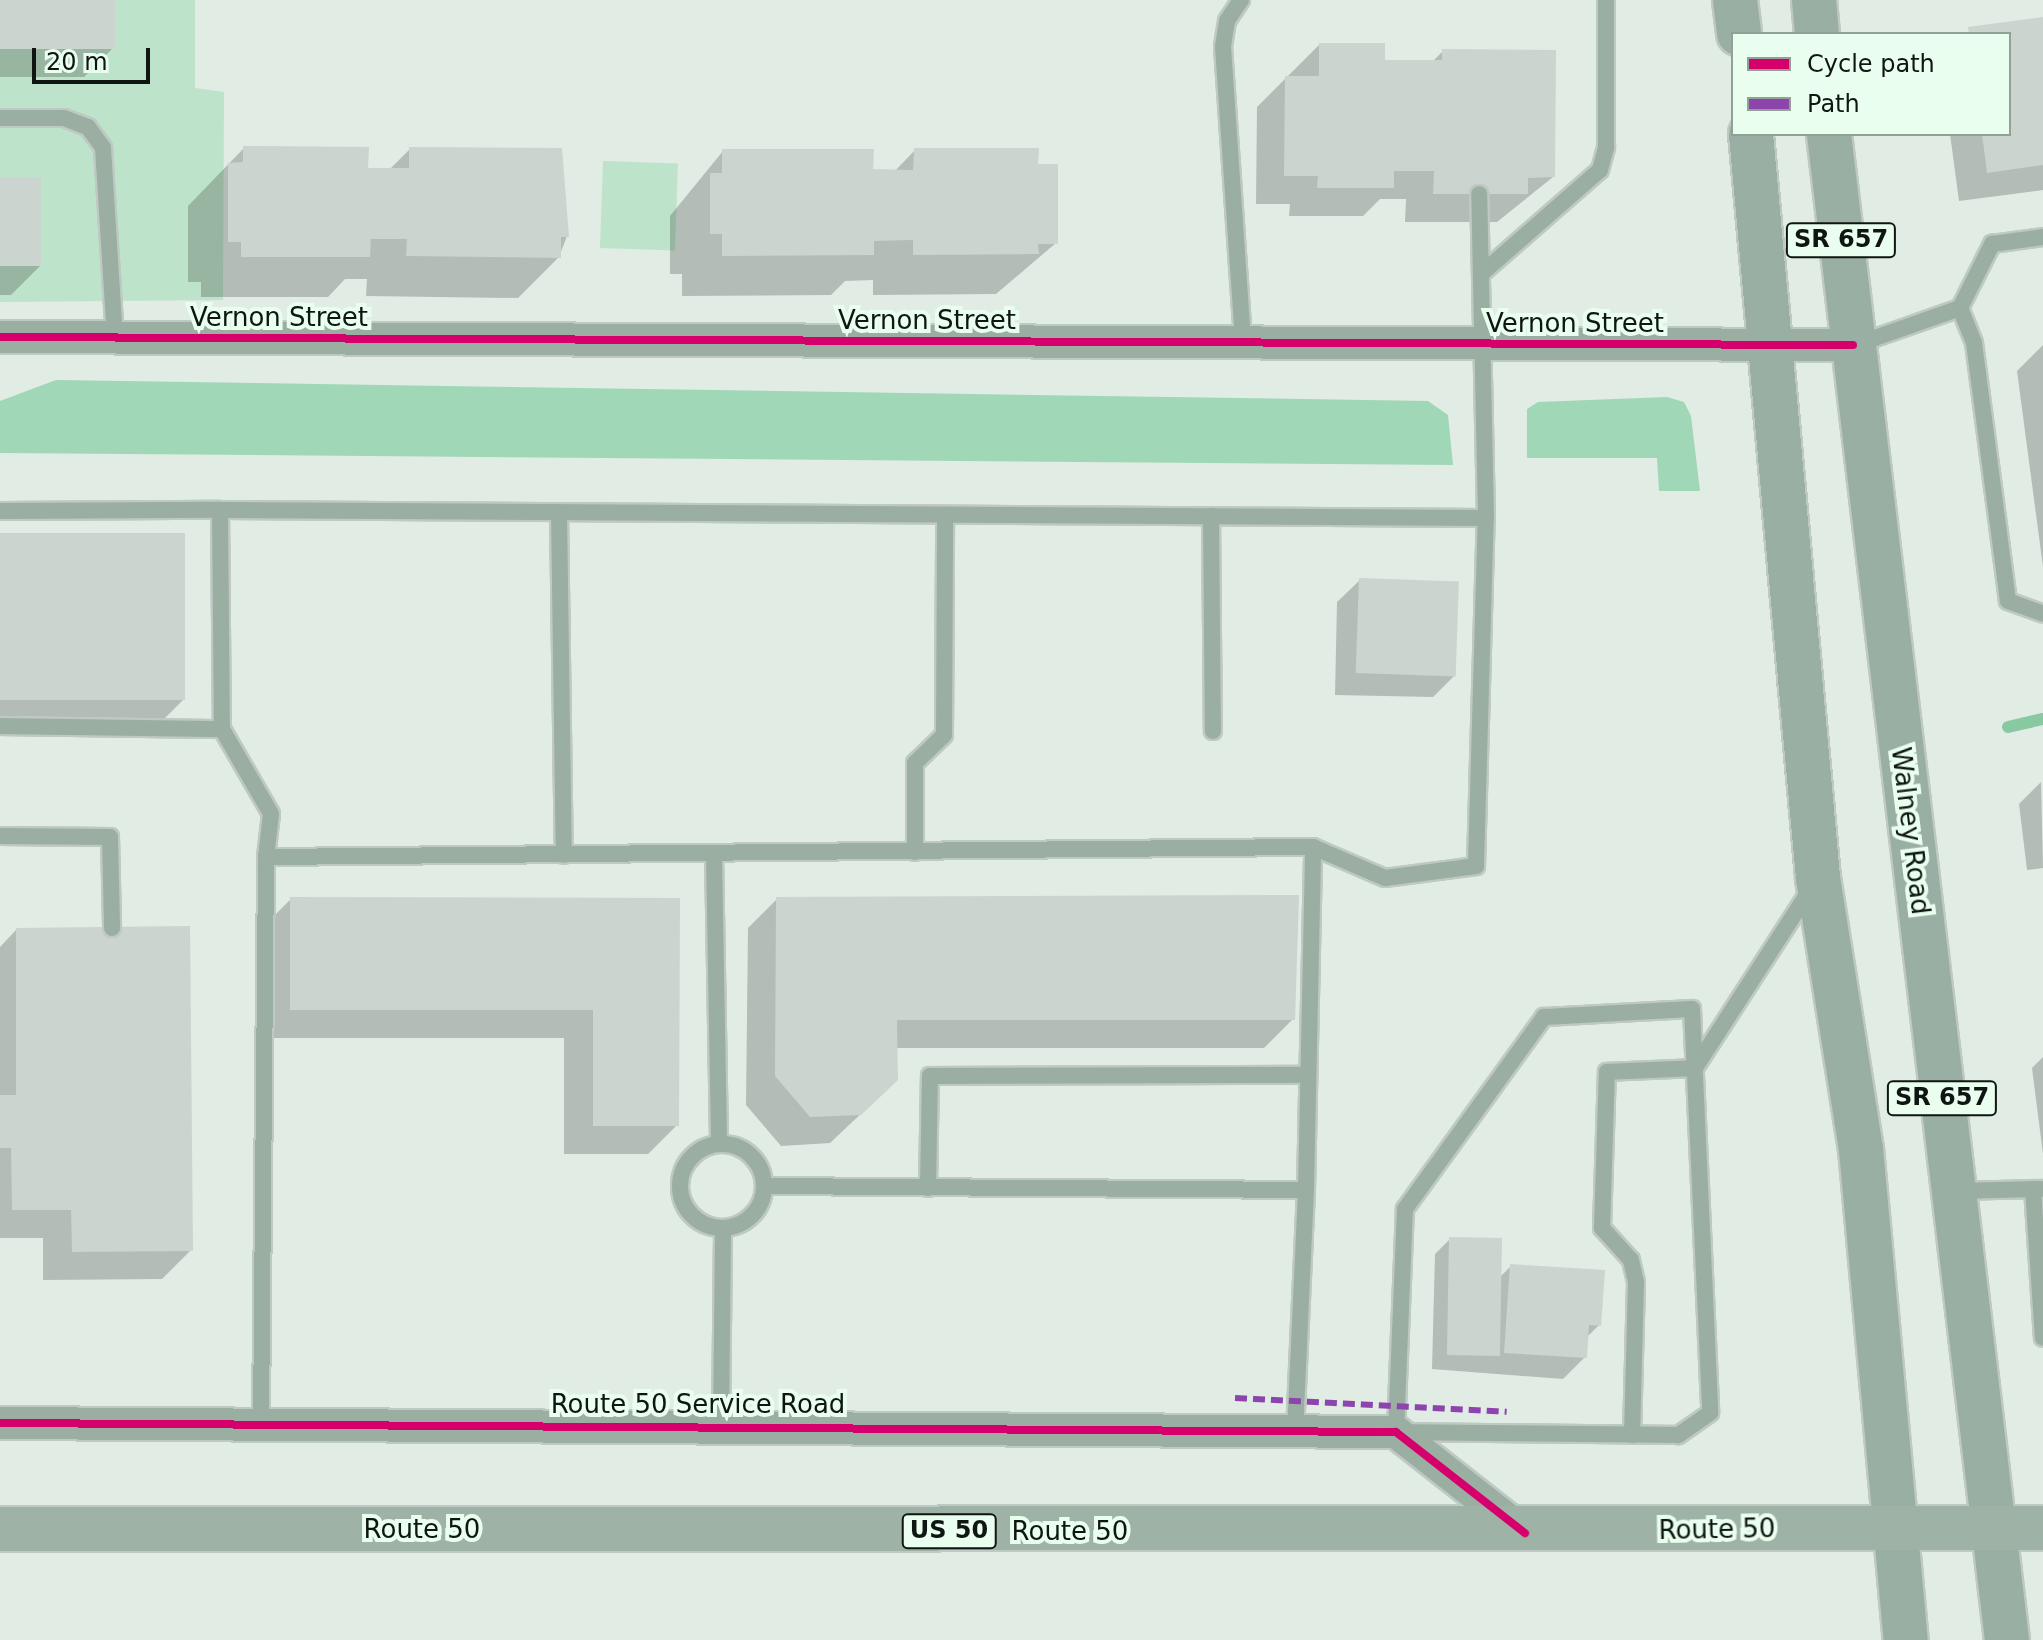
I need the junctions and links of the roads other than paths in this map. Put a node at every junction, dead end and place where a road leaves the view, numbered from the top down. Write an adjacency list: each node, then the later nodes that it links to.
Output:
1 (1241, 0): 16 (lane)
2 (1606, 0): 12 (lane)
3 (1735, 0): 5 (main road)
4 (1814, 0): 6 (main road)
5 (1739, 32)
6 (1817, 32)
7 (0, 118): 15 (lane)
8 (1751, 136): 18 (main road, SR 657)
9 (1829, 136): 19 (main road, Walney Road / SR 657)
10 (1479, 194): 12 (lane)
11 (2043, 237): 13 (lane)
12 (1481, 274): 17 (lane)
13 (1960, 308): 19 (lane); 26 (lane)
14 (0, 337): 15 (street, Vernon Street)
15 (115, 337): 16 (street, Vernon Street)
16 (1243, 343): 17 (street, Vernon Street)
17 (1483, 344): 18 (street, Vernon Street); 25 (lane)
18 (1773, 345): 19 (street, Vernon Street); 36 (main road, SR 657)
19 (1853, 345): 45 (main road, Walney Road / SR 657)
20 (220, 510): 21 (lane); 22 (lane); 28 (lane)
21 (0, 511)
22 (559, 512): 23 (lane); 34 (lane)
23 (945, 515): 24 (lane); 32 (lane)
24 (1211, 516): 25 (lane); 29 (lane)
25 (1486, 518): 31 (lane)
26 (2043, 614)
27 (0, 726): 28 (lane)
28 (222, 729): 35 (lane)
29 (1213, 731)
30 (0, 836): 37 (lane)
31 (1313, 847): 32 (lane); 39 (lane)
32 (915, 852): 33 (lane)
33 (714, 854): 34 (lane); 40 (lane)
34 (564, 855): 35 (lane)
35 (266, 857): 49 (lane)
36 (1818, 878): 38 (lane); 57 (main road, SR 657)
37 (112, 928)
38 (1695, 1068): 52 (lane); 53 (lane); 53 (lane)
39 (1308, 1075): 42 (lane); 44 (lane)
40 (719, 1143): 41 (lane); 46 (lane)
41 (764, 1186): 42 (lane); 46 (lane)
42 (928, 1188): 44 (lane)
43 (2038, 1189): 45 (lane); 47 (lane)
44 (1306, 1190): 51 (lane)
45 (1954, 1192): 54 (main road, Walney Road / SR 657)
46 (723, 1228): 50 (lane)
47 (2043, 1338)
48 (0, 1423): 49 (street, Route 50 Service Road)
49 (261, 1423): 50 (street, Route 50 Service Road)
50 (721, 1425): 51 (street, Route 50 Service Road)
51 (1295, 1431): 52 (street, Route 50 Service Road)
52 (1396, 1432): 53 (lane); 58 (street)
53 (1632, 1435)
54 (1996, 1528): 55 (highway, Route 50 / US 50); 57 (highway, Route 50 / US 50); 60 (main road, SR 657)
55 (2043, 1528)
56 (0, 1529): 58 (highway, Route 50 / US 50)
57 (1898, 1529): 58 (highway, Route 50 / US 50); 59 (main road, SR 657)
58 (1525, 1533)
59 (1906, 1640)
60 (2007, 1640)

